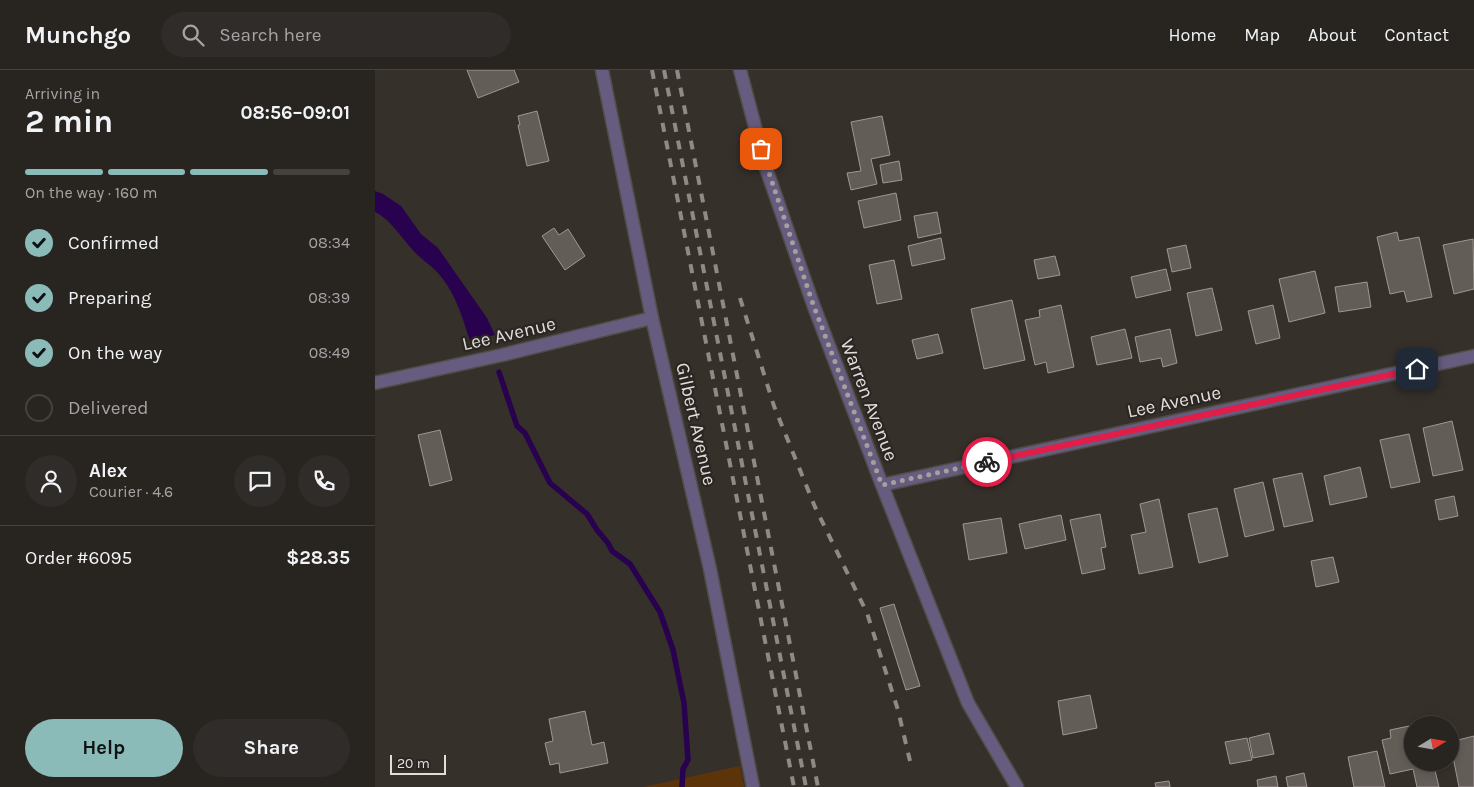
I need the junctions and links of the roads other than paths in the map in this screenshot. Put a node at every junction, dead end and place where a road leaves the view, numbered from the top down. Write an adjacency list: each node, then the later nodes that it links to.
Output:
1 (602, 70): 3 (street, Gilbert Avenue)
2 (740, 70): 6 (street, Warren Avenue)
3 (652, 318): 5 (street, Lee Avenue); 7 (street, Gilbert Avenue)
4 (1474, 356): 6 (street, Lee Avenue)
5 (375, 383)
6 (882, 485): 8 (street, Warren Avenue)
7 (753, 787)
8 (1017, 787)

